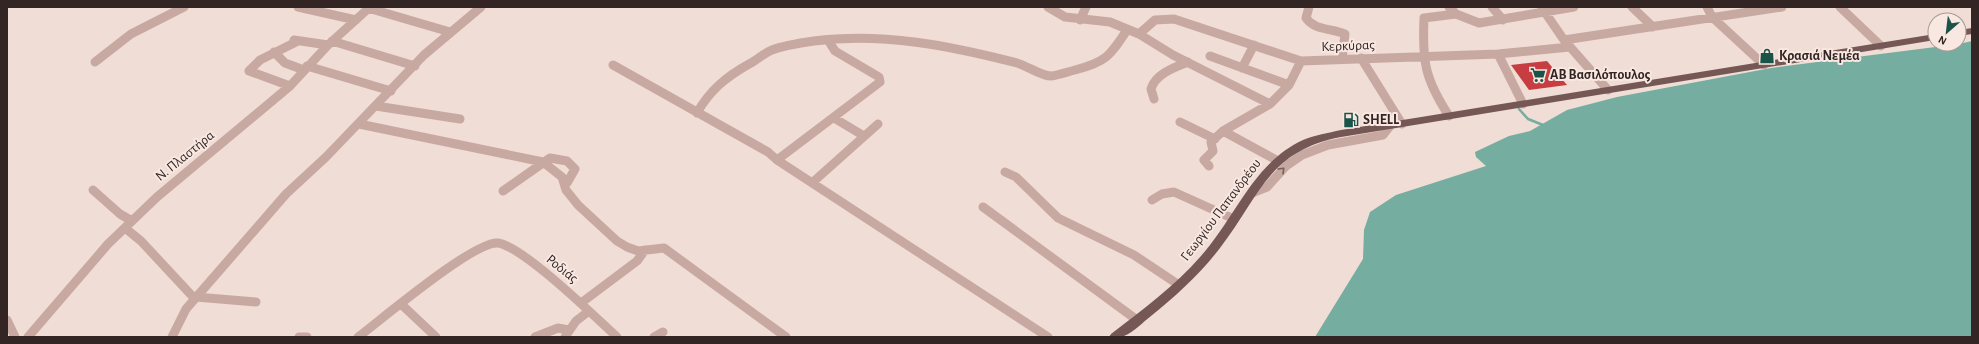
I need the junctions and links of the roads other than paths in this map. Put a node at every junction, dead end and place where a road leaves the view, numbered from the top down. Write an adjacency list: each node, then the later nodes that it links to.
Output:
1 (184, 7): 39 (street)
2 (299, 7): 18 (street)
3 (481, 7): 23 (street)
4 (1048, 7): 19 (street)
5 (1086, 7): 19 (street)
6 (1309, 7): 37 (street)
7 (1448, 7): 16 (street)
8 (1492, 7): 20 (street)
9 (1574, 7): 15 (street)
10 (1632, 7): 21 (street)
11 (1707, 7): 17 (street)
12 (1782, 7): 17 (street)
13 (1840, 7): 30 (street)
14 (369, 8): 18 (street, Ν. Πλαστήρα); 23 (street)
15 (1543, 10): 20 (street); 27 (street)
16 (1456, 14): 20 (street); 35 (street)
17 (1712, 17): 21 (street); 42 (street)
18 (356, 20): 28 (street, Ν. Πλαστήρα)
19 (1080, 20): 22 (street)
20 (1503, 20)
21 (1653, 27): 27 (street)
22 (1127, 30): 24 (street); 26 (street)
23 (450, 32): 43 (street)
24 (1139, 34): 29 (street, Κερκύρας); 40 (street)
25 (1927, 38): 30 (main road, Γεωργίου Παπανδρέου)
26 (828, 40): 54 (street); 56 (street)
27 (1564, 40): 31 (street)
28 (330, 43): 32 (street); 43 (street); 44 (street, Ν. Πλαστήρα)
29 (1254, 45): 38 (street, Κερκύρας); 45 (street)
30 (1881, 46): 42 (main road, Γεωργίου Παπανδρέου)
31 (1570, 47): 33 (street, Κερκύρας); 48 (street)
32 (274, 52): 44 (street); 47 (street)
33 (1498, 54): 35 (street, Κερκύρας); 52 (street)
34 (1210, 56): 45 (street)
35 (1422, 56): 36 (street, Κερκύρας); 55 (street)
36 (1361, 58): 37 (street, Κερκύρας); 61 (street)
37 (1342, 59): 38 (street, Κερκύρας)
38 (1301, 61): 46 (street)
39 (95, 62)
40 (1188, 62): 50 (street); 51 (street)
41 (613, 65): 54 (street)
42 (1764, 65): 48 (main road, Γεωργίου Παπανδρέου)
43 (415, 66): 49 (street)
44 (306, 68): 47 (street, Ν. Πλαστήρα); 49 (street)
45 (1242, 68): 46 (street)
46 (1289, 85): 51 (street)
47 (290, 86): 79 (street, Ν. Πλαστήρα)
48 (1608, 90): 52 (main road, Γεωργίου Παπανδρέου)
49 (391, 92): 53 (street)
50 (1154, 100)
51 (1270, 104): 63 (street)
52 (1523, 104): 55 (main road, Γεωργίου Παπανδρέου)
53 (376, 106): 57 (street); 59 (street)
54 (697, 113): 66 (street)
55 (1449, 116): 61 (main road, Γεωργίου Παπανδρέου)
56 (834, 118): 64 (street); 66 (street)
57 (460, 119)
58 (1180, 122): 65 (street)
59 (359, 124): 68 (street); 82 (street)
60 (878, 124): 64 (street)
61 (1402, 124): 62 (main road, Γεωργίου Παπανδρέου)
62 (1390, 126): 67 (main road, Γεωργίου Παπανδρέου); 75 (street, one-way to 62)
63 (1223, 131): 65 (street); 67 (street)
64 (864, 136): 71 (street)
65 (1215, 139): 69 (street)
66 (777, 160): 71 (street)
67 (1278, 161): 75 (main road, Γεωργίου Παπανδρέου)
68 (543, 162): 72 (street); 72 (street); 74 (street)
69 (1209, 166)
70 (1005, 172): 81 (street)
71 (813, 182): 100 (street)
72 (567, 184): 80 (street)
73 (93, 190): 79 (street)
74 (503, 191)
75 (1252, 193): 78 (main road, Γεωργίου Παπανδρέου)
76 (1152, 200): 78 (street)
77 (983, 207): 88 (street)
78 (1234, 219): 81 (main road, Γεωργίου Παπανδρέου)
79 (128, 224): 82 (street); 91 (street, Ν. Πλαστήρα)
80 (645, 250): 84 (street); 99 (street)
81 (1178, 285): 88 (main road, Γεωργίου Παπανδρέου)
82 (195, 298): 83 (street); 92 (street)
83 (256, 302)
84 (581, 303): 85 (street, Ροδιάς); 86 (street, Ροδιάς)
85 (401, 304): 95 (street); 96 (street)
86 (589, 310): 89 (street); 98 (street, Ροδιάς)
87 (7, 320): 90 (street)
88 (1137, 320): 101 (main road, Γεωργίου Παπανδρέου)
89 (567, 333): 97 (street)
90 (15, 337)
91 (28, 337)
92 (172, 337)
93 (298, 337): 94 (street)
94 (307, 337)
95 (358, 337)
96 (436, 337)
97 (535, 337)
98 (617, 337)
99 (786, 337)
100 (1048, 337)
101 (1115, 337)

